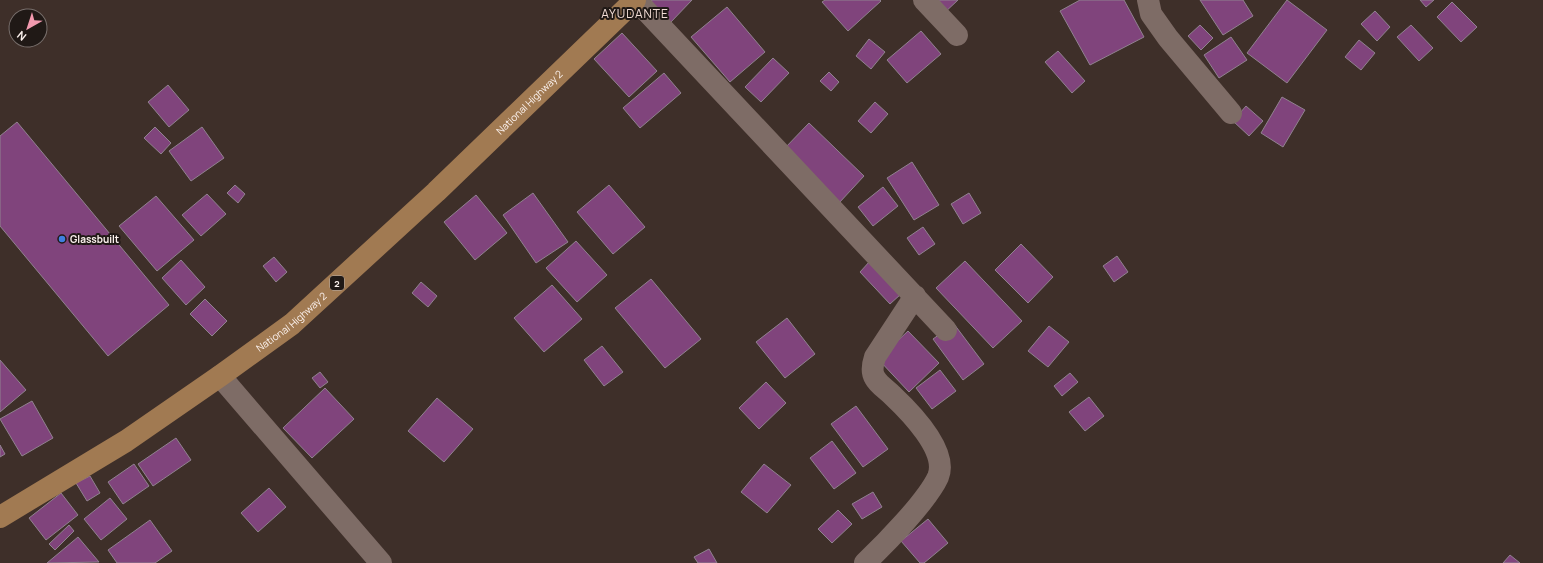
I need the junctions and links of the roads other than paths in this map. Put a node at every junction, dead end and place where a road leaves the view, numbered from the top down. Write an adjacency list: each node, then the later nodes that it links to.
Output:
1 (635, 0): 6 (street); 8 (main road, National Highway 2 / 2)
2 (924, 0): 4 (street)
3 (1148, 0): 5 (street)
4 (957, 35)
5 (1231, 113)
6 (915, 296): 7 (street); 11 (street)
7 (946, 330)
8 (220, 376): 9 (main road, National Highway 2 / 2); 10 (street)
9 (0, 517)
10 (381, 563)
11 (865, 563)

